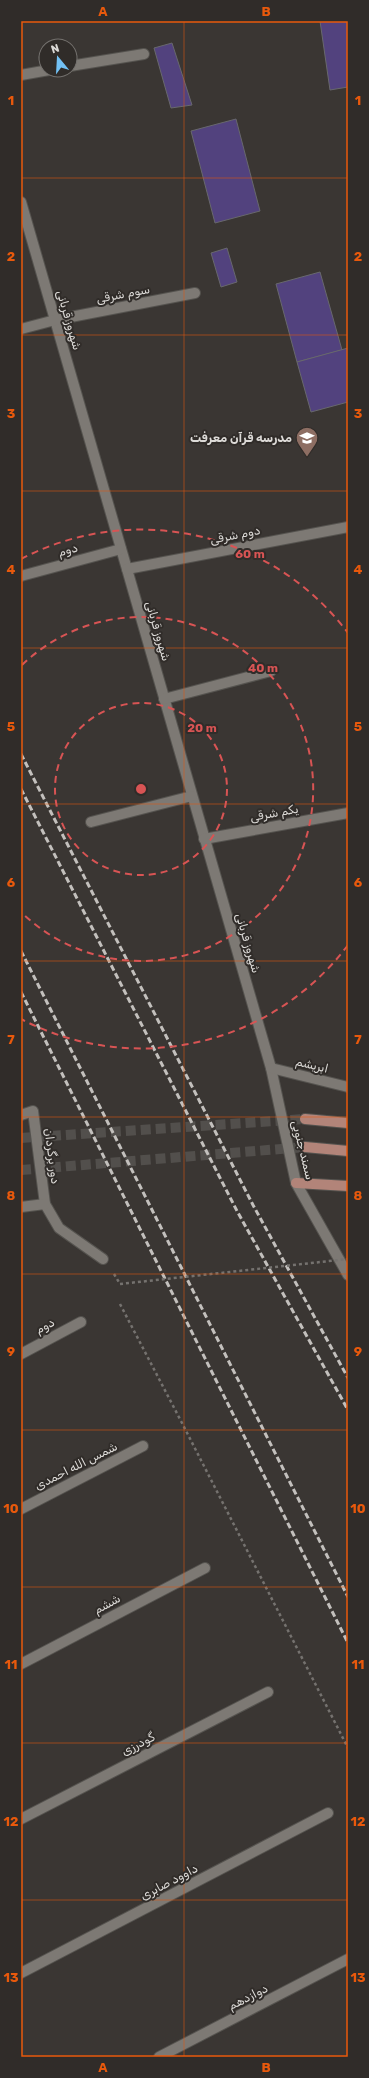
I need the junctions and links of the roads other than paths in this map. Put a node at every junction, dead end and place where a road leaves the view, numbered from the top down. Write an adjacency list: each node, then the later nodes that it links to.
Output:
1 (144, 54): 2 (street)
2 (78, 65)
3 (38, 72): 4 (street)
4 (21, 75)
5 (21, 202): 7 (street, شهروز قربانی)
6 (195, 293): 7 (street, سوم شرقی)
7 (55, 320): 8 (street, سوم شرقی); 10 (street, شهروز قربانی)
8 (21, 329)
9 (348, 527): 11 (street, دوم شرقی)
10 (121, 549): 11 (street, شهروز قربانی); 12 (street, دوم)
11 (127, 569): 14 (street, شهروز قربانی)
12 (21, 576)
13 (270, 671): 14 (street)
14 (164, 699): 15 (street, شهروز قربانی)
15 (192, 796): 17 (street); 18 (street, شهروز قربانی)
16 (348, 813): 18 (street, یکم شرقی)
17 (91, 822)
18 (204, 839): 19 (street, شهروز قربانی)
19 (271, 1068): 20 (street, ابریشم); 26 (street, سمند جنوبی)
20 (348, 1087)
21 (21, 1115): 28 (street, دور برگردان)
22 (305, 1119): 23 (main road)
23 (348, 1123)
24 (305, 1147): 25 (main road)
25 (348, 1151)
26 (296, 1183): 27 (main road); 31 (street, سمند جنوبی)
27 (348, 1186)
28 (45, 1204): 29 (street); 30 (street)
29 (21, 1207)
30 (103, 1259)
31 (348, 1275)
32 (81, 1322): 33 (street, دوم)
33 (21, 1354)
34 (143, 1446): 35 (street, شمس الله احمدی)
35 (21, 1509)
36 (205, 1568): 37 (street, ششم)
37 (21, 1664)
38 (268, 1692): 40 (street, گودرزی)
39 (328, 1813): 42 (street, داوود صابری)
40 (21, 1820)
41 (348, 1960): 43 (street, دوازدهم)
42 (21, 1973)
43 (159, 2057)

